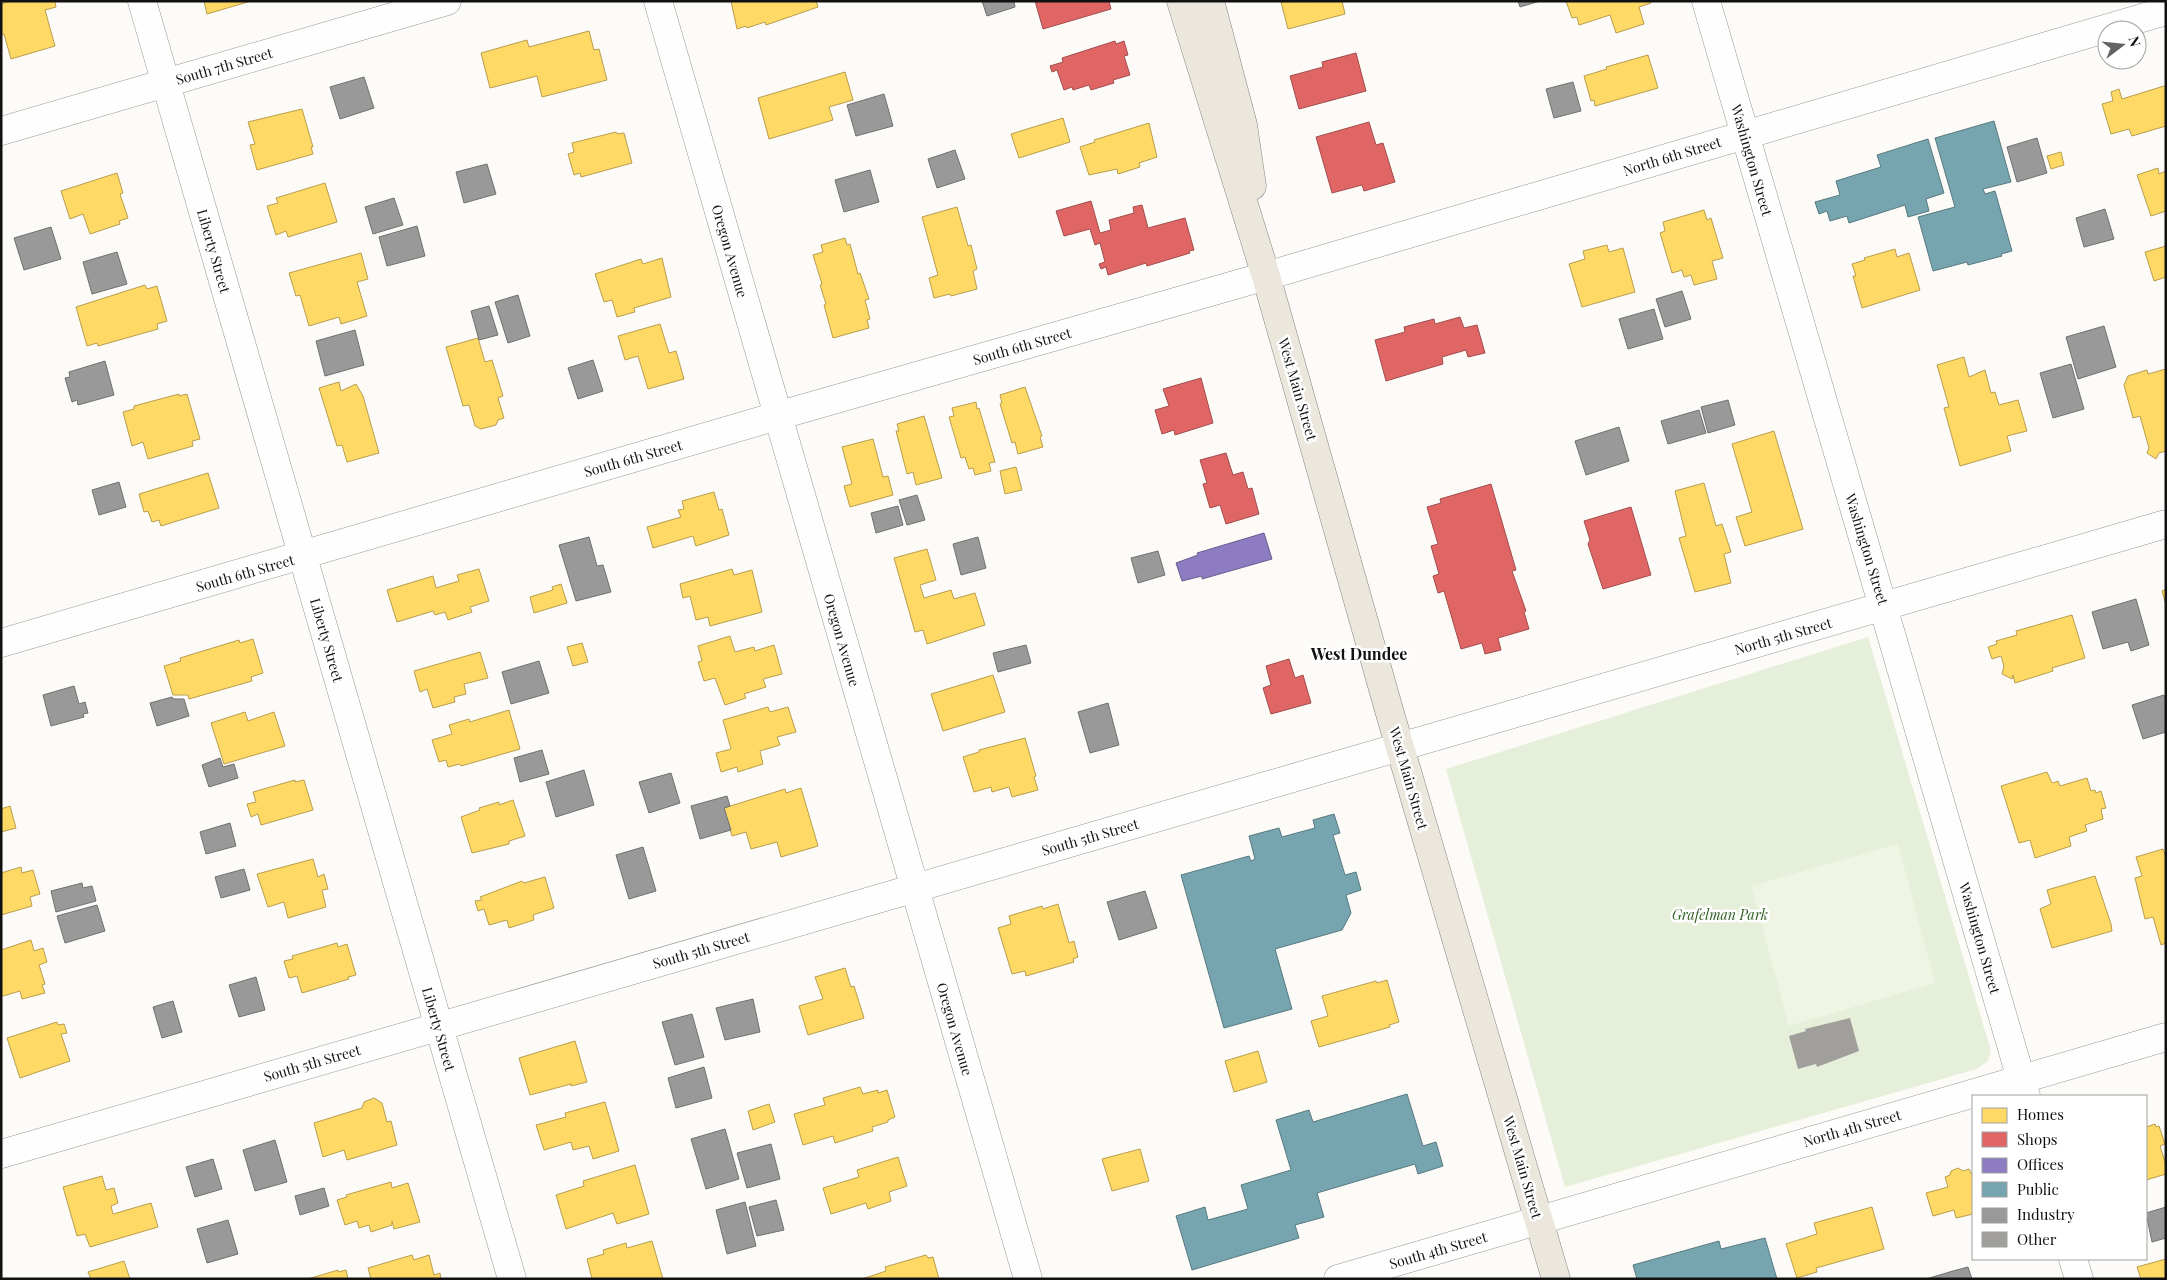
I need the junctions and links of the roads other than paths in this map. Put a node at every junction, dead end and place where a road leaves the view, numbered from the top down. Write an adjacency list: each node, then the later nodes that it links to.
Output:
1 (142, 1): 8 (street, Liberty Street)
2 (447, 1): 8 (street, South 7th Street)
3 (658, 1): 12 (street, Oregon Avenue)
4 (1181, 1): 11 (main road, West Main Street)
5 (1210, 1): 11 (main road, West Main Street)
6 (1706, 1): 10 (street, Washington Street)
7 (2166, 11): 10 (street, North 6th Street)
8 (165, 84): 9 (street, South 7th Street); 14 (street, Liberty Street)
9 (1, 131)
10 (1745, 134): 11 (street, North 6th Street); 15 (street, Washington Street)
11 (1266, 276): 12 (street, South 6th Street); 17 (main road, West Main Street)
12 (777, 416): 14 (street, South 6th Street); 18 (street, Oregon Avenue)
13 (2166, 524): 15 (street, North 5th Street)
14 (303, 556): 16 (street, South 6th Street); 19 (street, Liberty Street)
15 (1884, 606): 17 (street, North 5th Street); 21 (street, Washington Street)
16 (1, 643)
17 (1400, 747): 18 (street, South 5th Street); 25 (main road, West Main Street)
18 (914, 888): 19 (street, South 5th Street); 28 (street, Oregon Avenue)
19 (438, 1026): 24 (street, South 5th Street); 27 (street, Liberty Street)
20 (2166, 1037): 21 (street, North 4th Street)
21 (2023, 1088): 22 (street, North 4th Street)
22 (1997, 1095)
23 (1972, 1102): 25 (street, North 4th Street)
24 (1, 1154)
25 (1539, 1220): 29 (street, South 4th Street); 30 (main road, West Main Street)
26 (2073, 1260): 31 (street)
27 (512, 1279)
28 (1028, 1279)
29 (1338, 1279)
30 (1556, 1279)
31 (2078, 1279)

